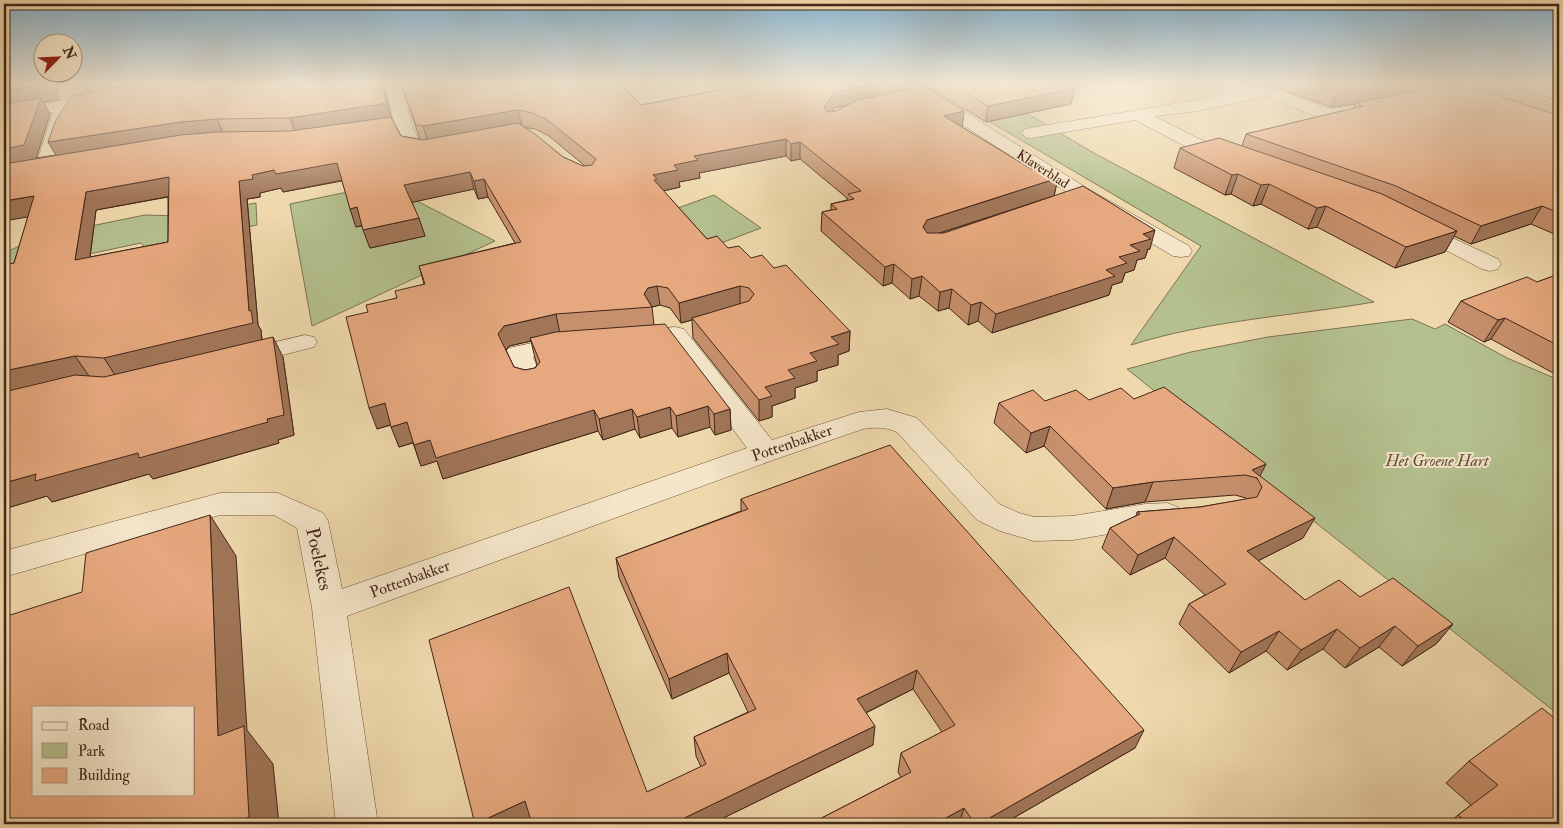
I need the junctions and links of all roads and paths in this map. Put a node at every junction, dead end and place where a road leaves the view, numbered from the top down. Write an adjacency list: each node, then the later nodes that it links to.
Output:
1 (57, 122): 11 (street)
2 (402, 122): 6 (street)
3 (966, 122): 13 (street, Klaverblad)
4 (1099, 122): 7 (street)
5 (1152, 122): 10 (street)
6 (402, 125): 8 (street); 9 (street)
7 (1030, 133)
8 (342, 135)
9 (428, 150)
10 (1248, 162)
11 (64, 165)
12 (1405, 222): 14 (street)
13 (1182, 251)
14 (1490, 264)
15 (660, 314): 16 (street)
16 (684, 331): 19 (street); 20 (street)
17 (305, 342): 18 (street)
18 (218, 364)
19 (530, 381)
20 (766, 452): 21 (street, Pottenbakker); 23 (street, Pottenbakker)
21 (1190, 514)
22 (4, 564): 23 (street, Poelekes)
23 (329, 608): 24 (street, Poelekes)
24 (357, 824)

